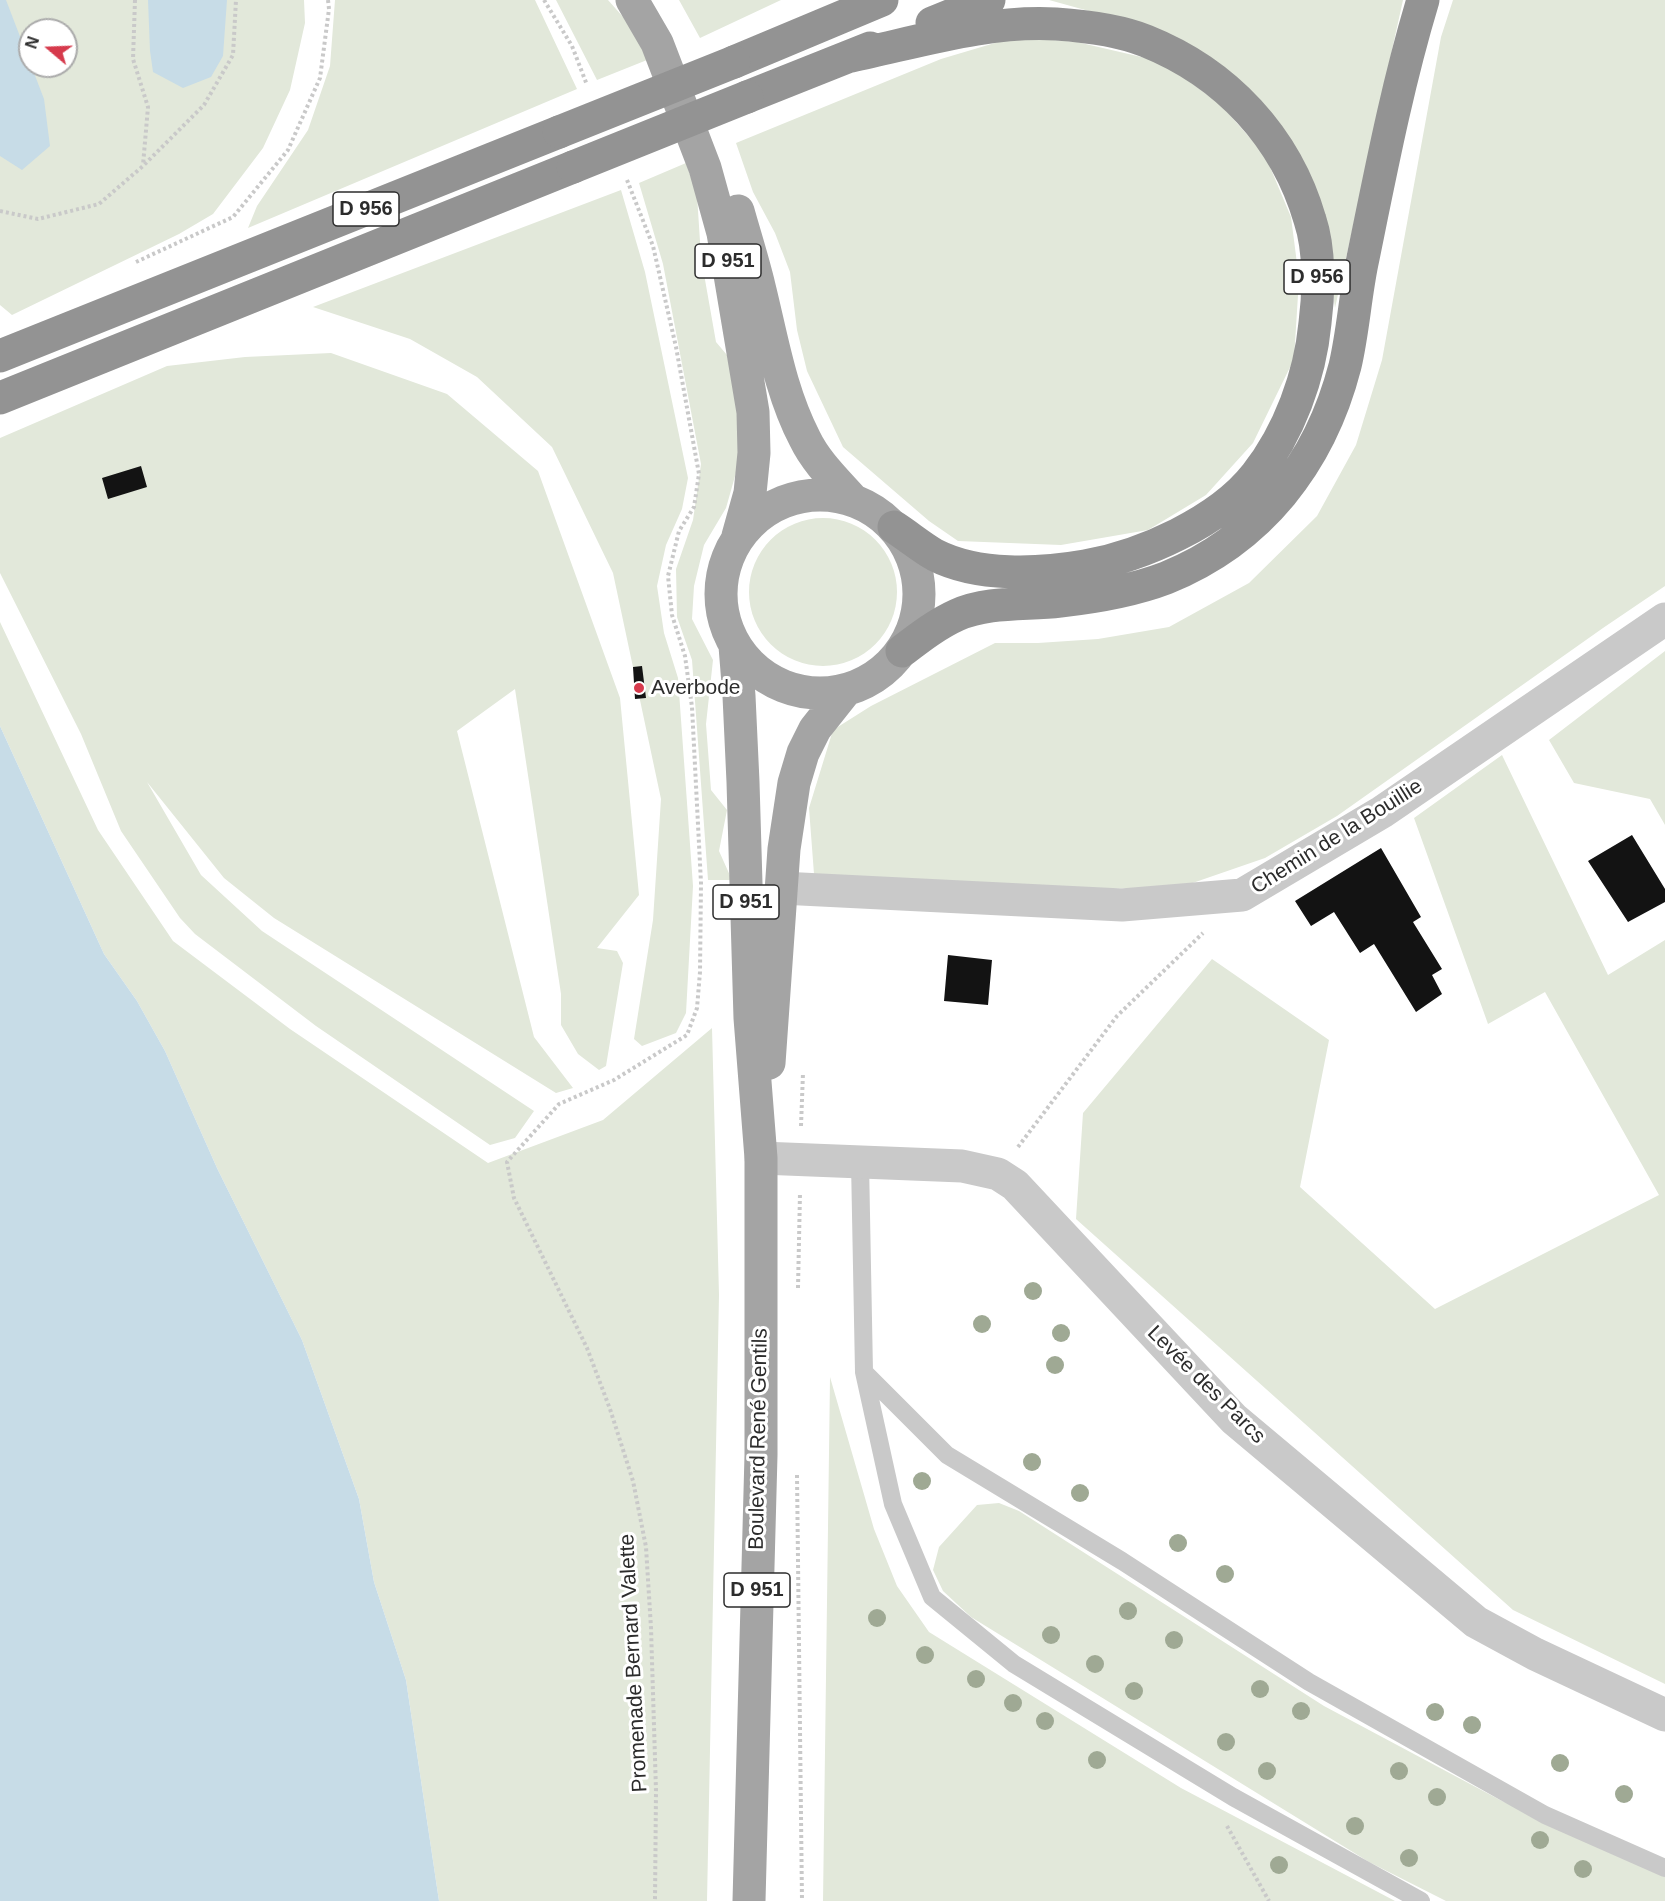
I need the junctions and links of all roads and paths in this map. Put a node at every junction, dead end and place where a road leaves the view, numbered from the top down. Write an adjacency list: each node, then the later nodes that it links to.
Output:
1 (135, 0): 14 (path)
2 (236, 0): 14 (path)
3 (328, 0): 17 (path)
4 (544, 0): 13 (path)
5 (632, 0): 22 (main road, D 951)
6 (657, 0): 20 (main road, D 951)
7 (839, 0): 12 (highway, D 956)
8 (882, 0): 12 (highway, D 956)
9 (989, 0): 11 (highway, D 956)
10 (1423, 0): 25 (highway, D 956)
11 (851, 56): 19 (highway, D 956, bridge); 21 (highway, D 956)
12 (734, 62): 18 (highway, D 956, bridge)
13 (590, 91)
14 (143, 166): 16 (path)
15 (626, 179): 40 (path, Promenade Bernard Valette)
16 (0, 211)
17 (233, 217)
18 (0, 356)
19 (0, 398)
20 (854, 500): 21 (main road, D 951); 22 (main road, D 951)
21 (894, 527): 25 (main road, D 951)
22 (738, 536): 24 (main road, D 951)
23 (1665, 619): 28 (street, Chemin de la Bouillie)
24 (735, 645): 26 (main road, D 951); 30 (main road, Boulevard René Gentils / D 951)
25 (902, 651): 26 (main road, D 951)
26 (846, 690): 27 (main road, Boulevard René Gentils / D 951)
27 (781, 888): 28 (street, Chemin de la Bouillie); 30 (main road, Boulevard René Gentils / D 951)
28 (1242, 895): 33 (path)
29 (803, 1066): 31 (path)
30 (761, 1158): 31 (street, Levée des Parcs); 41 (main road, Boulevard René Gentils / D 951)
31 (800, 1160): 32 (street, Levée des Parcs); 34 (path)
32 (860, 1162): 33 (street, Levée des Parcs); 35 (lane)
33 (998, 1174): 37 (street, Levée des Parcs)
34 (798, 1292)
35 (864, 1372): 38 (lane); 39 (lane)
36 (797, 1470): 42 (path)
37 (1665, 1715)
38 (1200, 1777): 43 (path); 44 (lane)
39 (1665, 1868)
40 (654, 1901)
41 (749, 1901)
42 (802, 1901)
43 (1269, 1901)
44 (1420, 1901)

